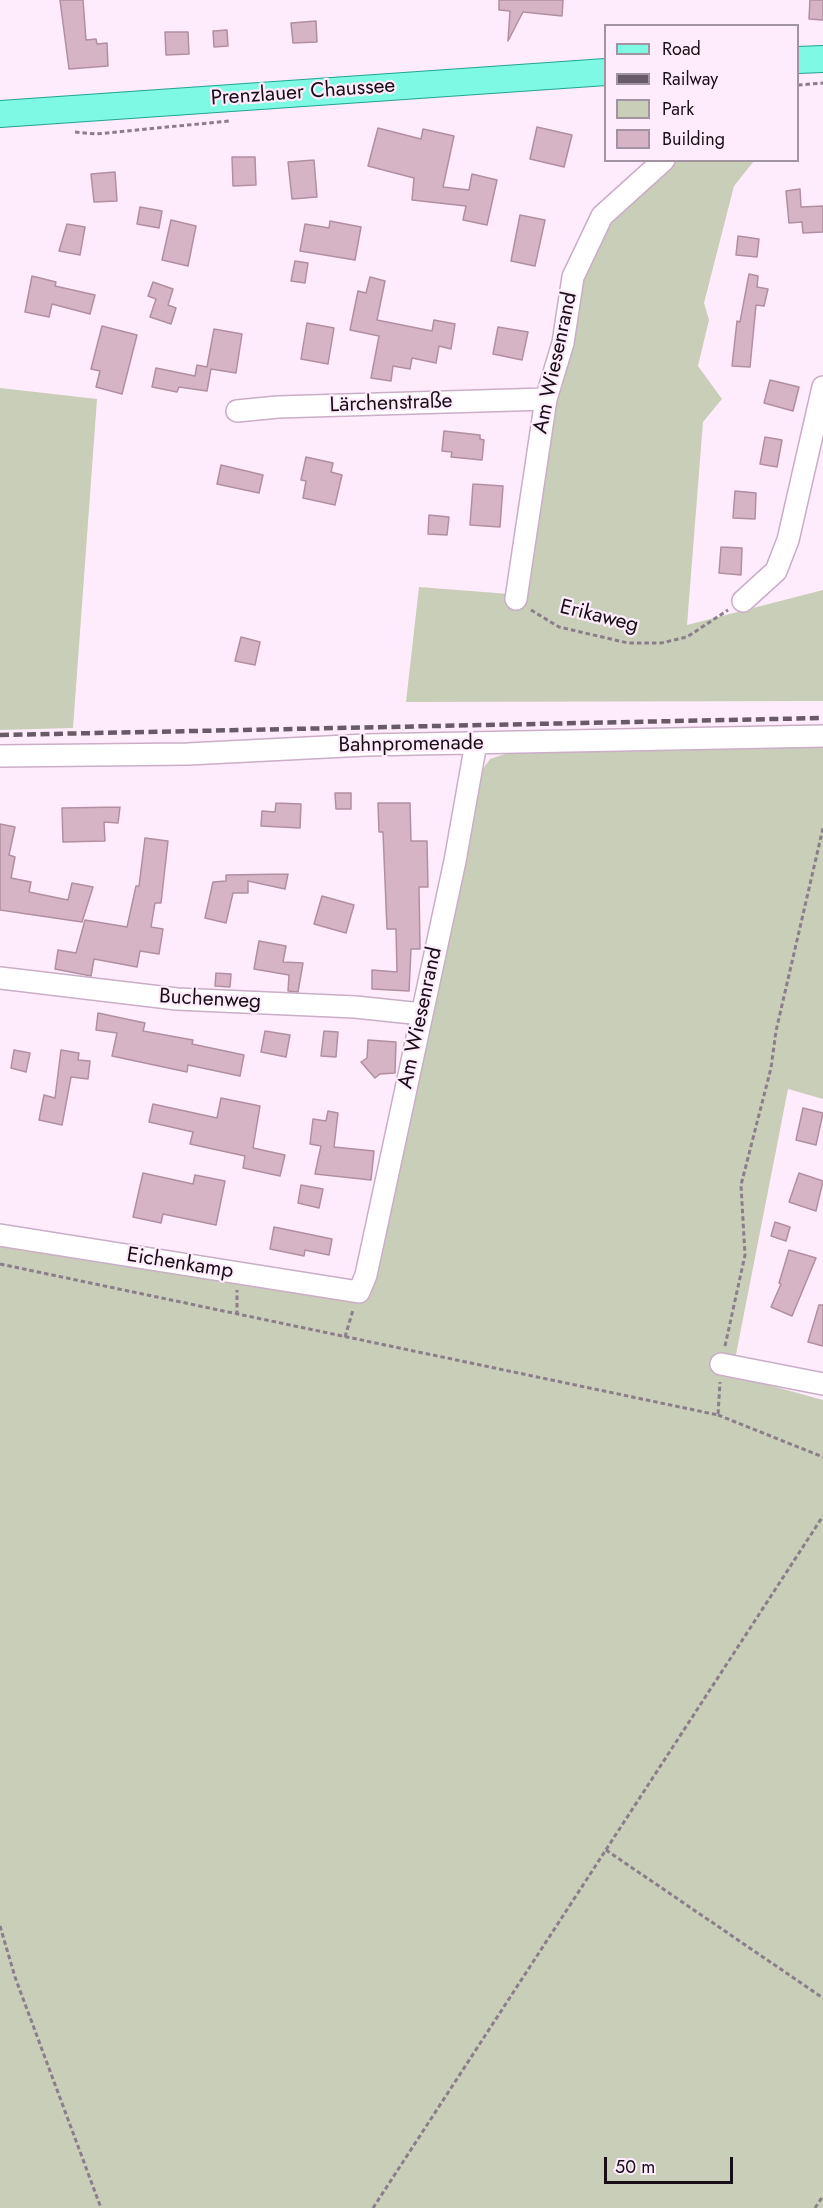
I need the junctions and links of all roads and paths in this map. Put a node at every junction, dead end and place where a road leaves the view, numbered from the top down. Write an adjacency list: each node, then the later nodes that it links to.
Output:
1 (823, 59): 2 (main road)
2 (799, 60)
3 (604, 72): 6 (main road, Prenzlauer Chaussee)
4 (823, 83): 5 (path)
5 (799, 85)
6 (0, 114)
7 (662, 162): 9 (street, Am Wiesenrand)
8 (823, 387): 12 (street)
9 (546, 399): 10 (street, Lärchenstraße); 11 (street, Am Wiesenrand)
10 (237, 411)
11 (516, 599): 12 (path, Erikaweg)
12 (743, 601)
13 (823, 736): 14 (street, Bahnpromenade)
14 (476, 743): 15 (street, Bahnpromenade); 18 (street, Am Wiesenrand)
15 (0, 756)
16 (823, 828): 25 (path)
17 (0, 978): 18 (street, Buchenweg)
18 (422, 1014): 22 (street, Am Wiesenrand)
19 (0, 1235): 21 (street, Eichenkamp)
20 (0, 1264): 23 (path)
21 (238, 1273): 22 (street, Eichenkamp); 23 (path)
22 (359, 1292): 24 (path)
23 (237, 1315): 24 (path)
24 (345, 1337): 27 (path)
25 (721, 1364): 26 (street); 27 (path)
26 (823, 1384)
27 (718, 1415): 28 (path)
28 (823, 1456)
29 (823, 1516): 30 (path)
30 (606, 1850): 32 (path); 35 (path)
31 (0, 1926): 34 (path)
32 (823, 1998)
33 (823, 2196): 36 (path)
34 (101, 2208)
35 (373, 2208)
36 (815, 2208)

